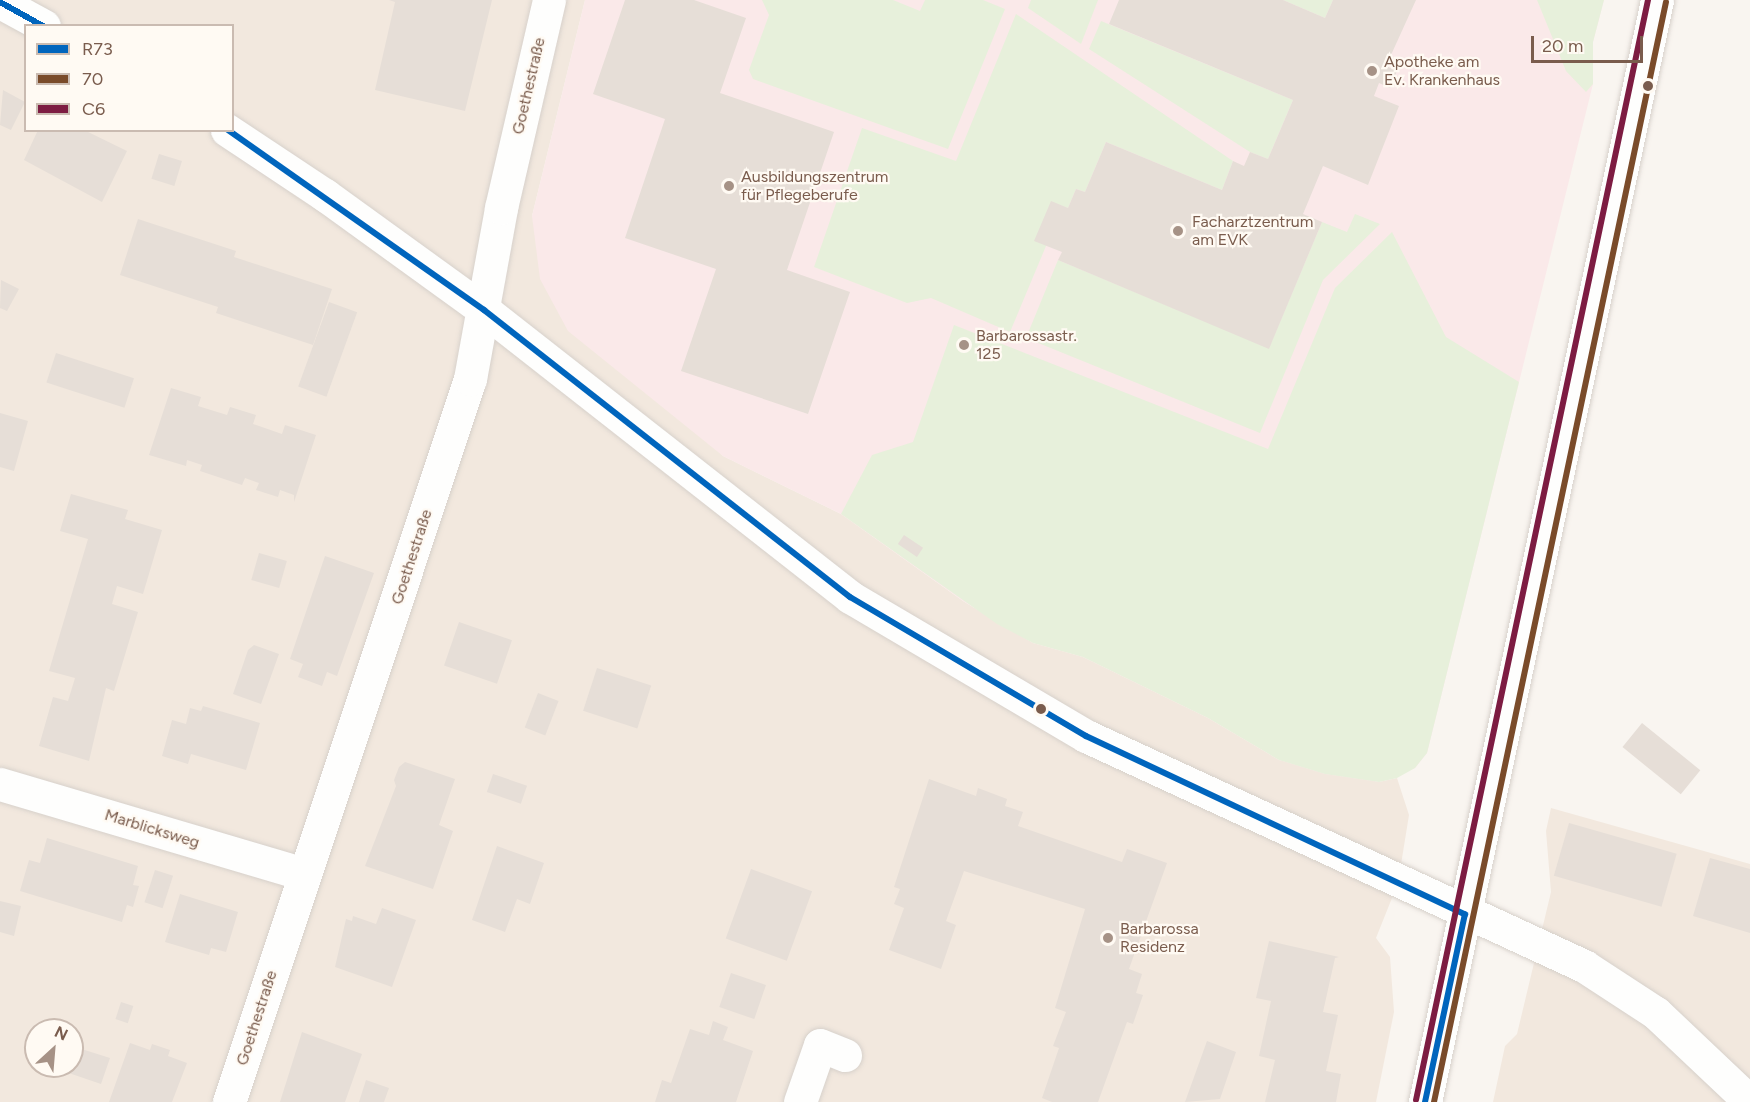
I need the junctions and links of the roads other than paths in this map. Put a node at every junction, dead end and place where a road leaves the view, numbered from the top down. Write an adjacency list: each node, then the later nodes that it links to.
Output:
1 (549, 0): 6 (street, Goethestraße)
2 (1656, 0): 9 (street)
3 (2, 2): 4 (street)
4 (40, 24)
5 (229, 132): 6 (street)
6 (484, 310): 8 (street, Goethestraße); 9 (street)
7 (0, 784): 8 (street, Marblicksweg)
8 (303, 874): 11 (street, Goethestraße)
9 (1465, 914): 13 (street); 14 (street)
10 (844, 1054): 12 (street)
11 (229, 1102)
12 (800, 1102)
13 (1425, 1102)
14 (1750, 1102)

